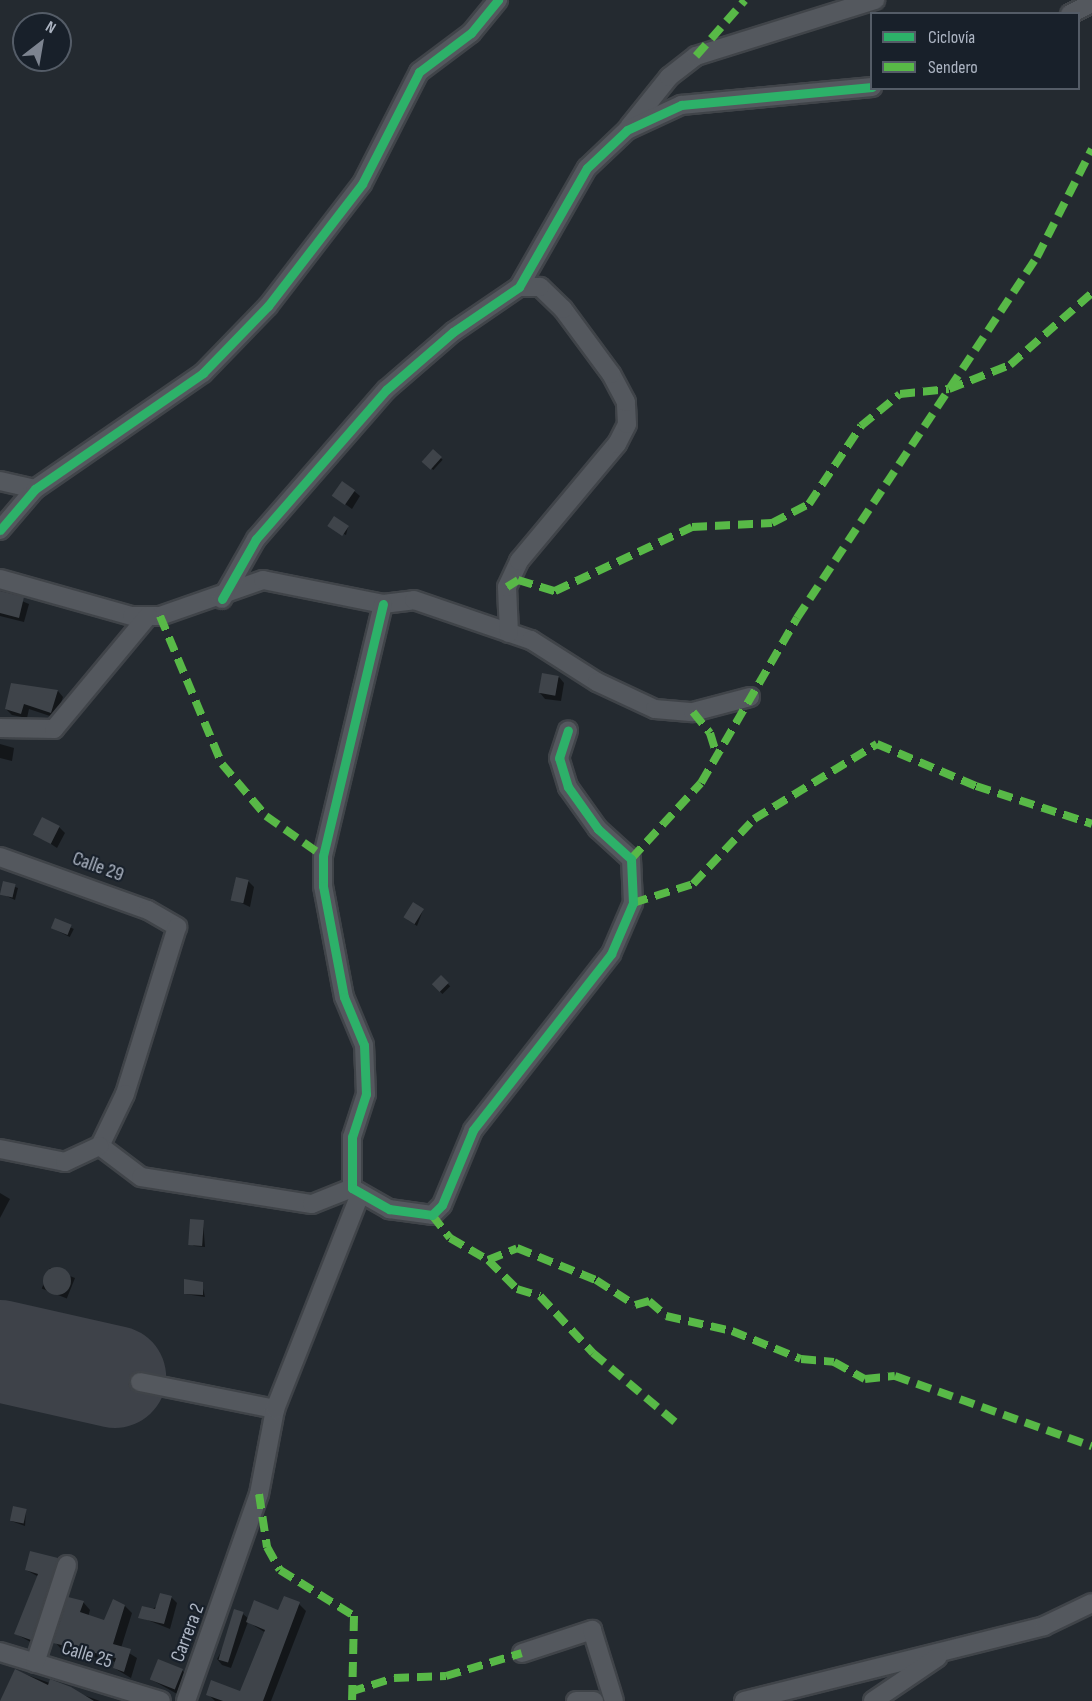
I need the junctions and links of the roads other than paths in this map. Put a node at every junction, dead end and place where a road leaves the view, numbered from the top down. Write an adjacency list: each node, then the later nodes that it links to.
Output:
1 (498, 0): 9 (street)
2 (875, 0): 6 (street)
3 (1092, 3): 4 (street)
4 (1074, 12)
5 (870, 87): 6 (street)
6 (627, 130): 7 (street)
7 (519, 287): 12 (street); 15 (street)
8 (0, 481): 9 (street)
9 (35, 489): 10 (street)
10 (0, 530)
11 (0, 579): 14 (street)
12 (222, 599): 13 (street); 14 (street)
13 (383, 604): 15 (street); 22 (street)
14 (148, 616): 17 (street)
15 (508, 633): 16 (street)
16 (750, 697)
17 (0, 728)
18 (568, 730): 22 (street)
19 (0, 857): 20 (street, Calle 29)
20 (100, 1146): 21 (street); 22 (street)
21 (0, 1149)
22 (356, 1193): 24 (street, Carrera 2)
23 (140, 1383): 24 (street)
24 (275, 1408): 32 (street, Carrera 2)
25 (67, 1564): 30 (street)
26 (1092, 1603): 27 (street)
27 (947, 1650): 36 (street); 37 (street)
28 (0, 1652): 30 (street, Calle 25)
29 (522, 1653): 35 (street)
30 (35, 1663): 31 (street, Calle 25)
31 (161, 1701)
32 (186, 1701)
33 (576, 1701): 34 (street)
34 (594, 1701)
35 (614, 1701)
36 (744, 1701)
37 (873, 1701)

